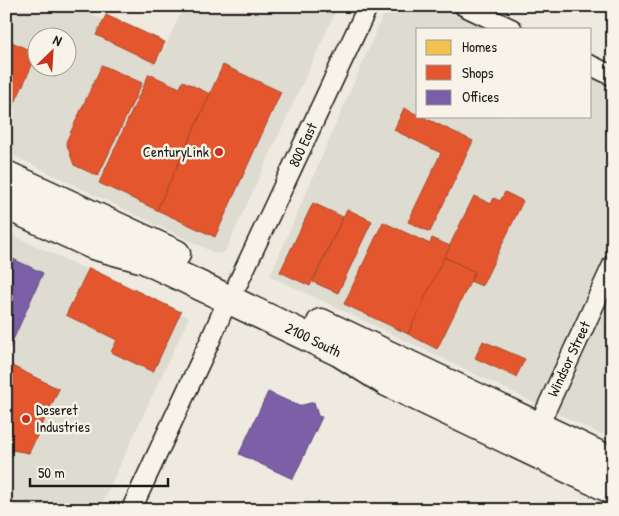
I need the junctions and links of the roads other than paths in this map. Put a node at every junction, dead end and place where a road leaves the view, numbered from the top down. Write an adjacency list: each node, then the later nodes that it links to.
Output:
1 (368, 6): 9 (street, 800 East)
2 (464, 6): 3 (street)
3 (510, 28)
4 (592, 66): 5 (street)
5 (613, 76)
6 (6, 175): 9 (main road, 2100 South)
7 (6, 205): 9 (main road, 2100 South)
8 (613, 264): 10 (street, Windsor Street)
9 (233, 291): 10 (main road, 2100 South); 10 (main road, 2100 South); 14 (street, 800 East)
10 (533, 439): 11 (main road, 2100 South); 12 (main road); 13 (main road, 2100 South)
11 (613, 462)
12 (613, 475)
13 (613, 490)
14 (131, 510)

